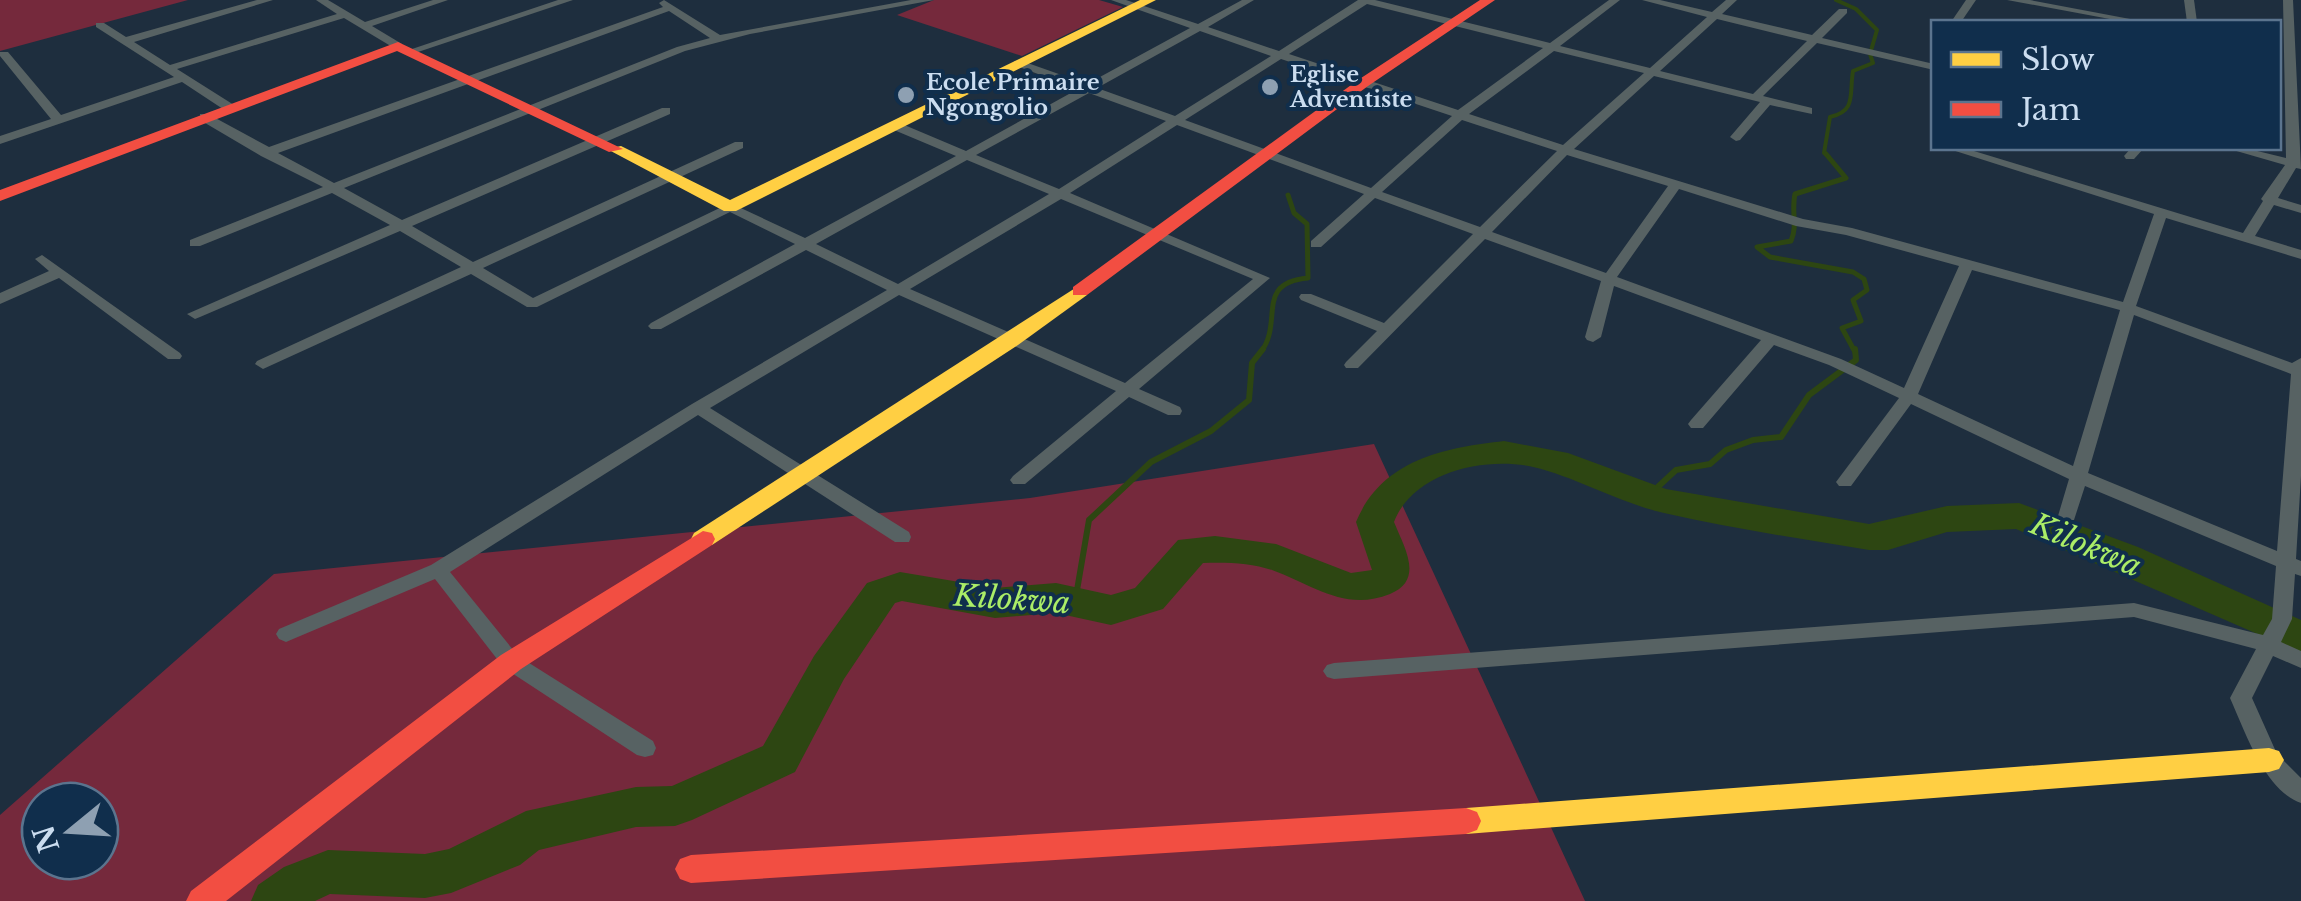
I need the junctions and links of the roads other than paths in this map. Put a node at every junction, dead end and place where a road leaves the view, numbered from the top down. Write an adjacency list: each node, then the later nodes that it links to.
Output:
1 (268, 0): 30 (street)
2 (321, 0): 20 (street)
3 (444, 0): 25 (street)
4 (568, 0): 32 (street)
5 (860, 0): 18 (street)
6 (929, 0): 18 (street)
7 (1249, 0): 27 (street)
8 (1365, 0): 24 (street); 35 (street)
9 (1489, 0): 24 (street)
10 (1615, 0): 31 (street)
11 (1647, 0): 21 (street)
12 (1732, 0): 21 (street)
13 (2012, 0): 22 (street)
14 (2091, 0): 22 (street)
15 (2288, 0): 33 (street)
16 (1134, 2): 27 (street); 38 (street)
17 (665, 4): 28 (street); 42 (street)
18 (884, 10): 28 (street)
19 (1844, 11): 29 (street)
20 (344, 16): 25 (street); 40 (street)
21 (1716, 16): 29 (street); 41 (street)
22 (2085, 18): 23 (street)
23 (2113, 20)
24 (1456, 21): 31 (street); 44 (street)
25 (365, 24): 32 (street)
26 (100, 26): 30 (street)
27 (1202, 27): 35 (street); 45 (street)
28 (718, 38): 47 (street)
29 (1816, 38): 37 (street); 46 (street)
30 (125, 41): 40 (street)
31 (1552, 45): 41 (street); 51 (street)
32 (406, 48): 42 (street); 48 (street)
33 (2290, 48): 55 (street)
34 (1931, 51): 37 (street)
35 (1279, 52): 44 (street); 54 (street)
36 (4, 54): 53 (street)
37 (1910, 62): 39 (street)
38 (1018, 63): 45 (street); 56 (street)
39 (1931, 66)
40 (167, 68): 43 (street)
41 (1654, 71): 46 (street); 61 (street)
42 (473, 78): 47 (street); 64 (street)
43 (180, 80): 48 (street); 53 (street)
44 (1363, 83): 51 (street); 66 (street)
45 (1092, 88): 54 (street); 65 (street)
46 (1762, 99): 50 (street); 57 (street)
47 (530, 107): 59 (street); 70 (street)
48 (230, 108): 52 (street)
49 (666, 110): 59 (street)
50 (1808, 110)
51 (1460, 115): 61 (street); 72 (street)
52 (204, 118): 64 (street); 73 (street)
53 (58, 119): 58 (street)
54 (1178, 120): 66 (street); 71 (street)
55 (2297, 120): 67 (street)
56 (898, 127): 65 (street); 75 (street)
57 (1736, 136)
58 (0, 140)
59 (593, 140): 68 (street); 78 (street)
60 (740, 145): 68 (street)
61 (1565, 150): 69 (street); 80 (street)
62 (1958, 150): 77 (street)
63 (2240, 150): 67 (street)
64 (265, 153): 70 (street)
65 (968, 156): 71 (street); 83 (street)
66 (1268, 156): 72 (street); 79 (street)
67 (2297, 164): 74 (street)
68 (668, 176): 75 (street); 88 (street)
69 (1676, 184): 87 (street); 90 (street)
70 (326, 188): 78 (street); 82 (street)
71 (1063, 192): 79 (street); 91 (street)
72 (1375, 194): 80 (street); 84 (street)
73 (0, 196)
74 (2268, 199): 76 (street); 81 (street)
75 (730, 207): 83 (street); 88 (street)
76 (2301, 208)
77 (2161, 214): 81 (street); 94 (street)
78 (399, 224): 88 (street); 95 (street)
79 (1160, 231): 100 (street); 105 (street)
80 (1484, 234): 90 (street); 97 (street)
81 (2247, 238): 85 (street)
82 (195, 242)
83 (808, 244): 91 (street); 96 (street)
84 (1316, 244)
85 (2301, 255)
86 (42, 259): 89 (street)
87 (1967, 265): 94 (street); 106 (street)
88 (471, 267): 102 (street)
89 (60, 272): 93 (street); 101 (street)
90 (1608, 279): 98 (street); 99 (street)
91 (897, 289): 100 (street); 107 (street)
92 (1306, 297): 97 (street)
93 (0, 299)
94 (2128, 308): 104 (street); 111 (street)
95 (195, 314)
96 (656, 326)
97 (1387, 330): 103 (street)
98 (1593, 337)
99 (1772, 339): 106 (street); 109 (street)
100 (1011, 341): 105 (street); 110 (street)
101 (174, 356)
102 (263, 364)
103 (1352, 365)
104 (2300, 367): 116 (street)
105 (1124, 391): 108 (street); 112 (street)
106 (1909, 396): 111 (street); 113 (street)
107 (698, 408): 110 (street); 117 (street)
108 (1174, 411)
109 (1697, 424)
110 (799, 474): 115 (street); 121 (street)
111 (2081, 477): 114 (street); 116 (street)
112 (1020, 480)
113 (1845, 482)
114 (2067, 516)
115 (902, 536)
116 (2293, 565): 118 (street)
117 (438, 570): 119 (street); 121 (street)
118 (2273, 632): 120 (street); 122 (street); 124 (street)
119 (286, 634)
120 (2301, 660)
121 (512, 662): 123 (street); 127 (street)
122 (1334, 670)
123 (646, 748)
124 (2269, 760): 125 (street); 126 (street)
125 (2301, 793)
126 (691, 869)
127 (202, 901)

